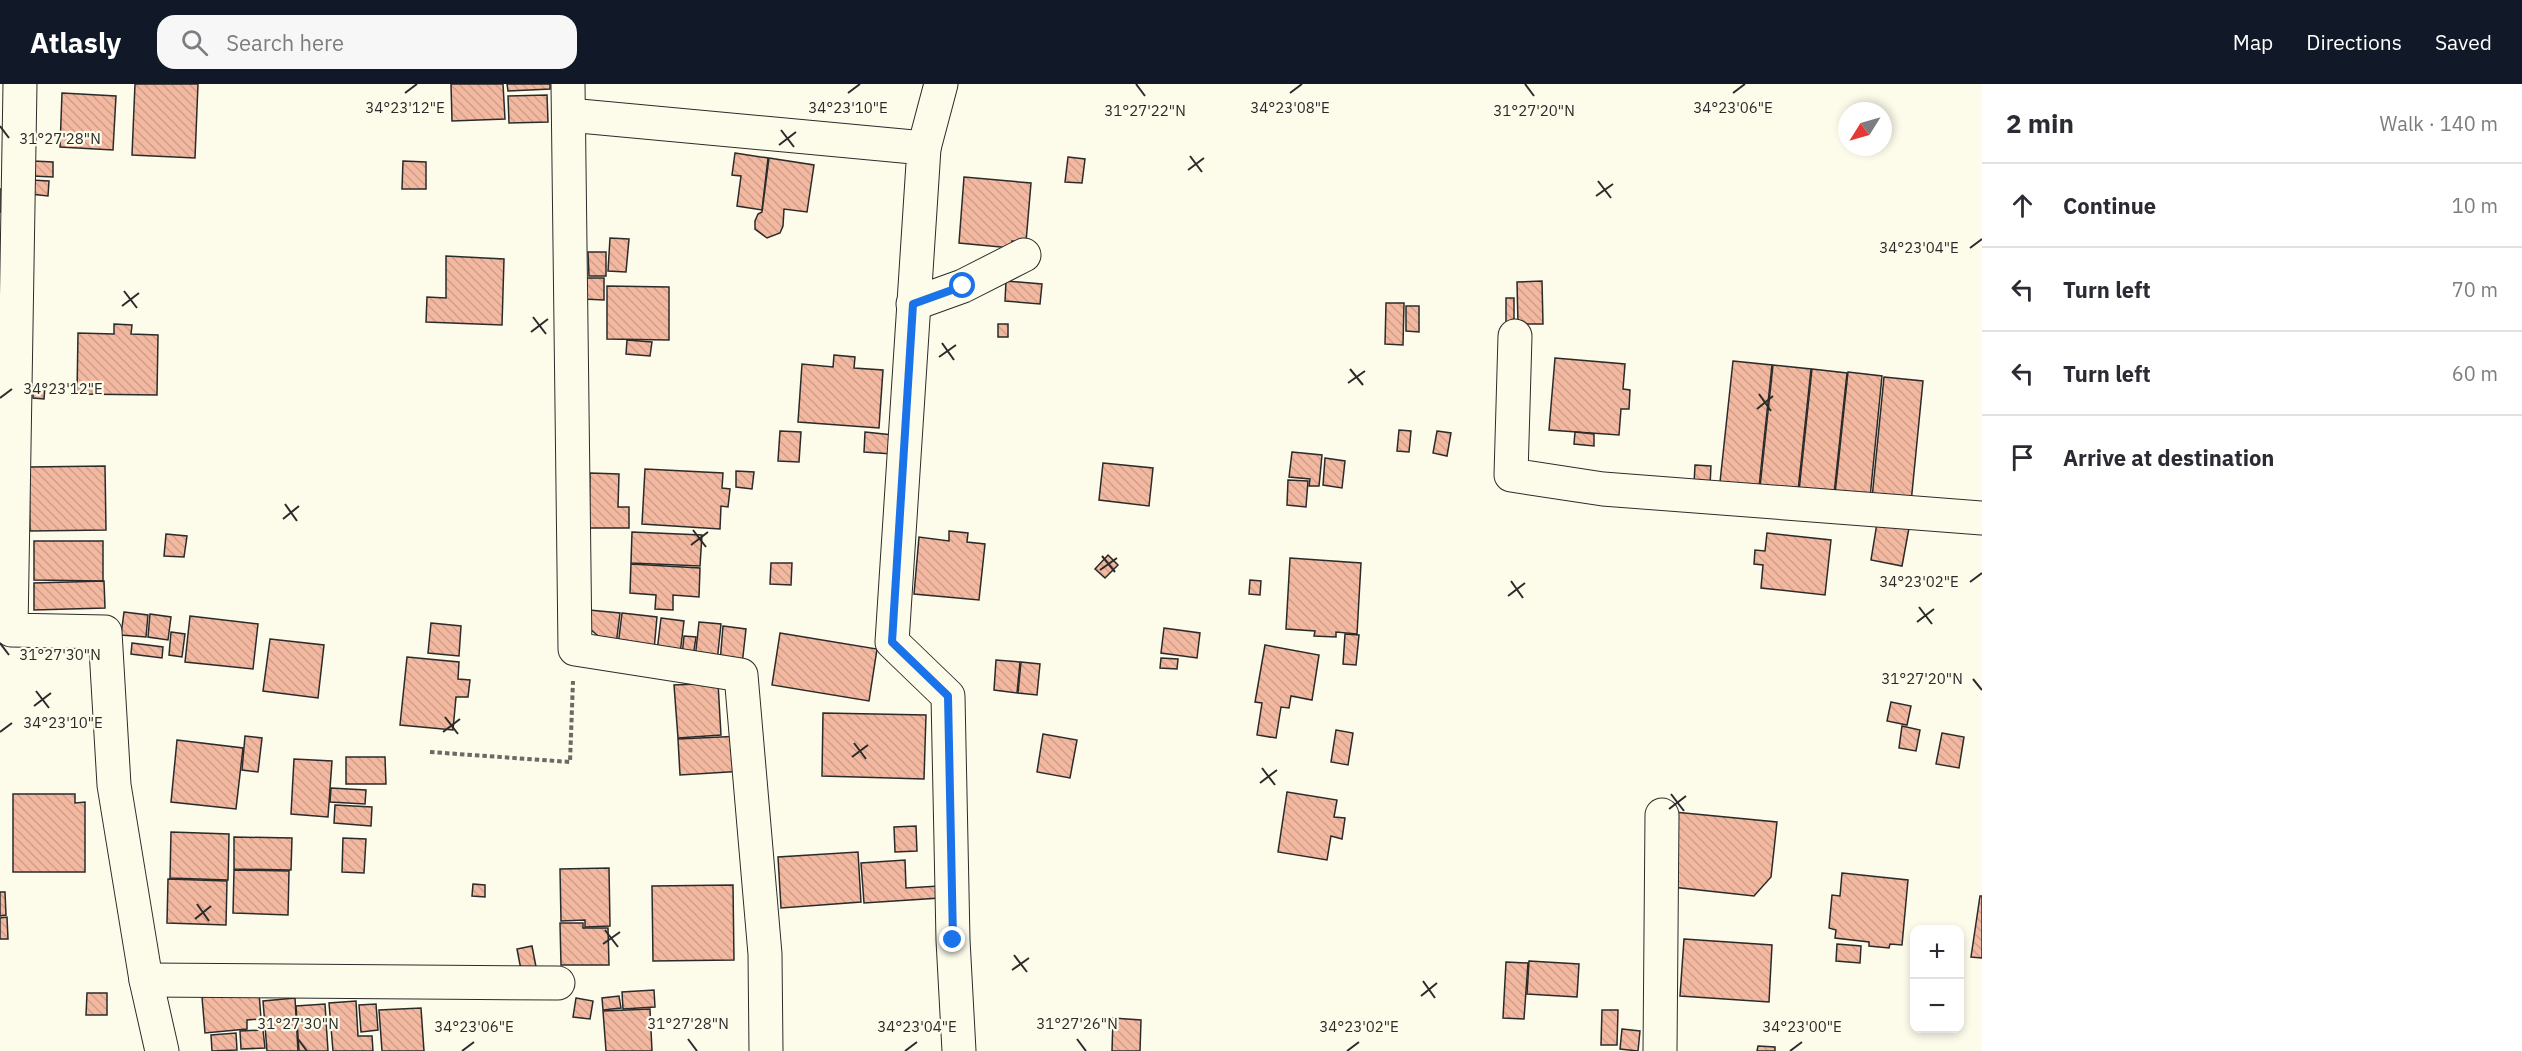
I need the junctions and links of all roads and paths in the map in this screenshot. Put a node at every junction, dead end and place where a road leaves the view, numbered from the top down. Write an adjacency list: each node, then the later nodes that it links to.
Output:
1 (20, 84): 9 (street)
2 (941, 84): 4 (street)
3 (569, 99): 4 (street); 10 (street)
4 (924, 148): 6 (street)
5 (1023, 255): 6 (street)
6 (913, 304): 17 (street)
7 (1515, 336): 8 (street)
8 (1982, 518)
9 (5, 630): 13 (street)
10 (575, 650): 11 (path); 16 (street)
11 (430, 752)
12 (1662, 815): 18 (street)
13 (146, 980): 14 (street); 15 (street)
14 (558, 983)
15 (162, 1051)
16 (766, 1051)
17 (959, 1051)
18 (1660, 1051)

